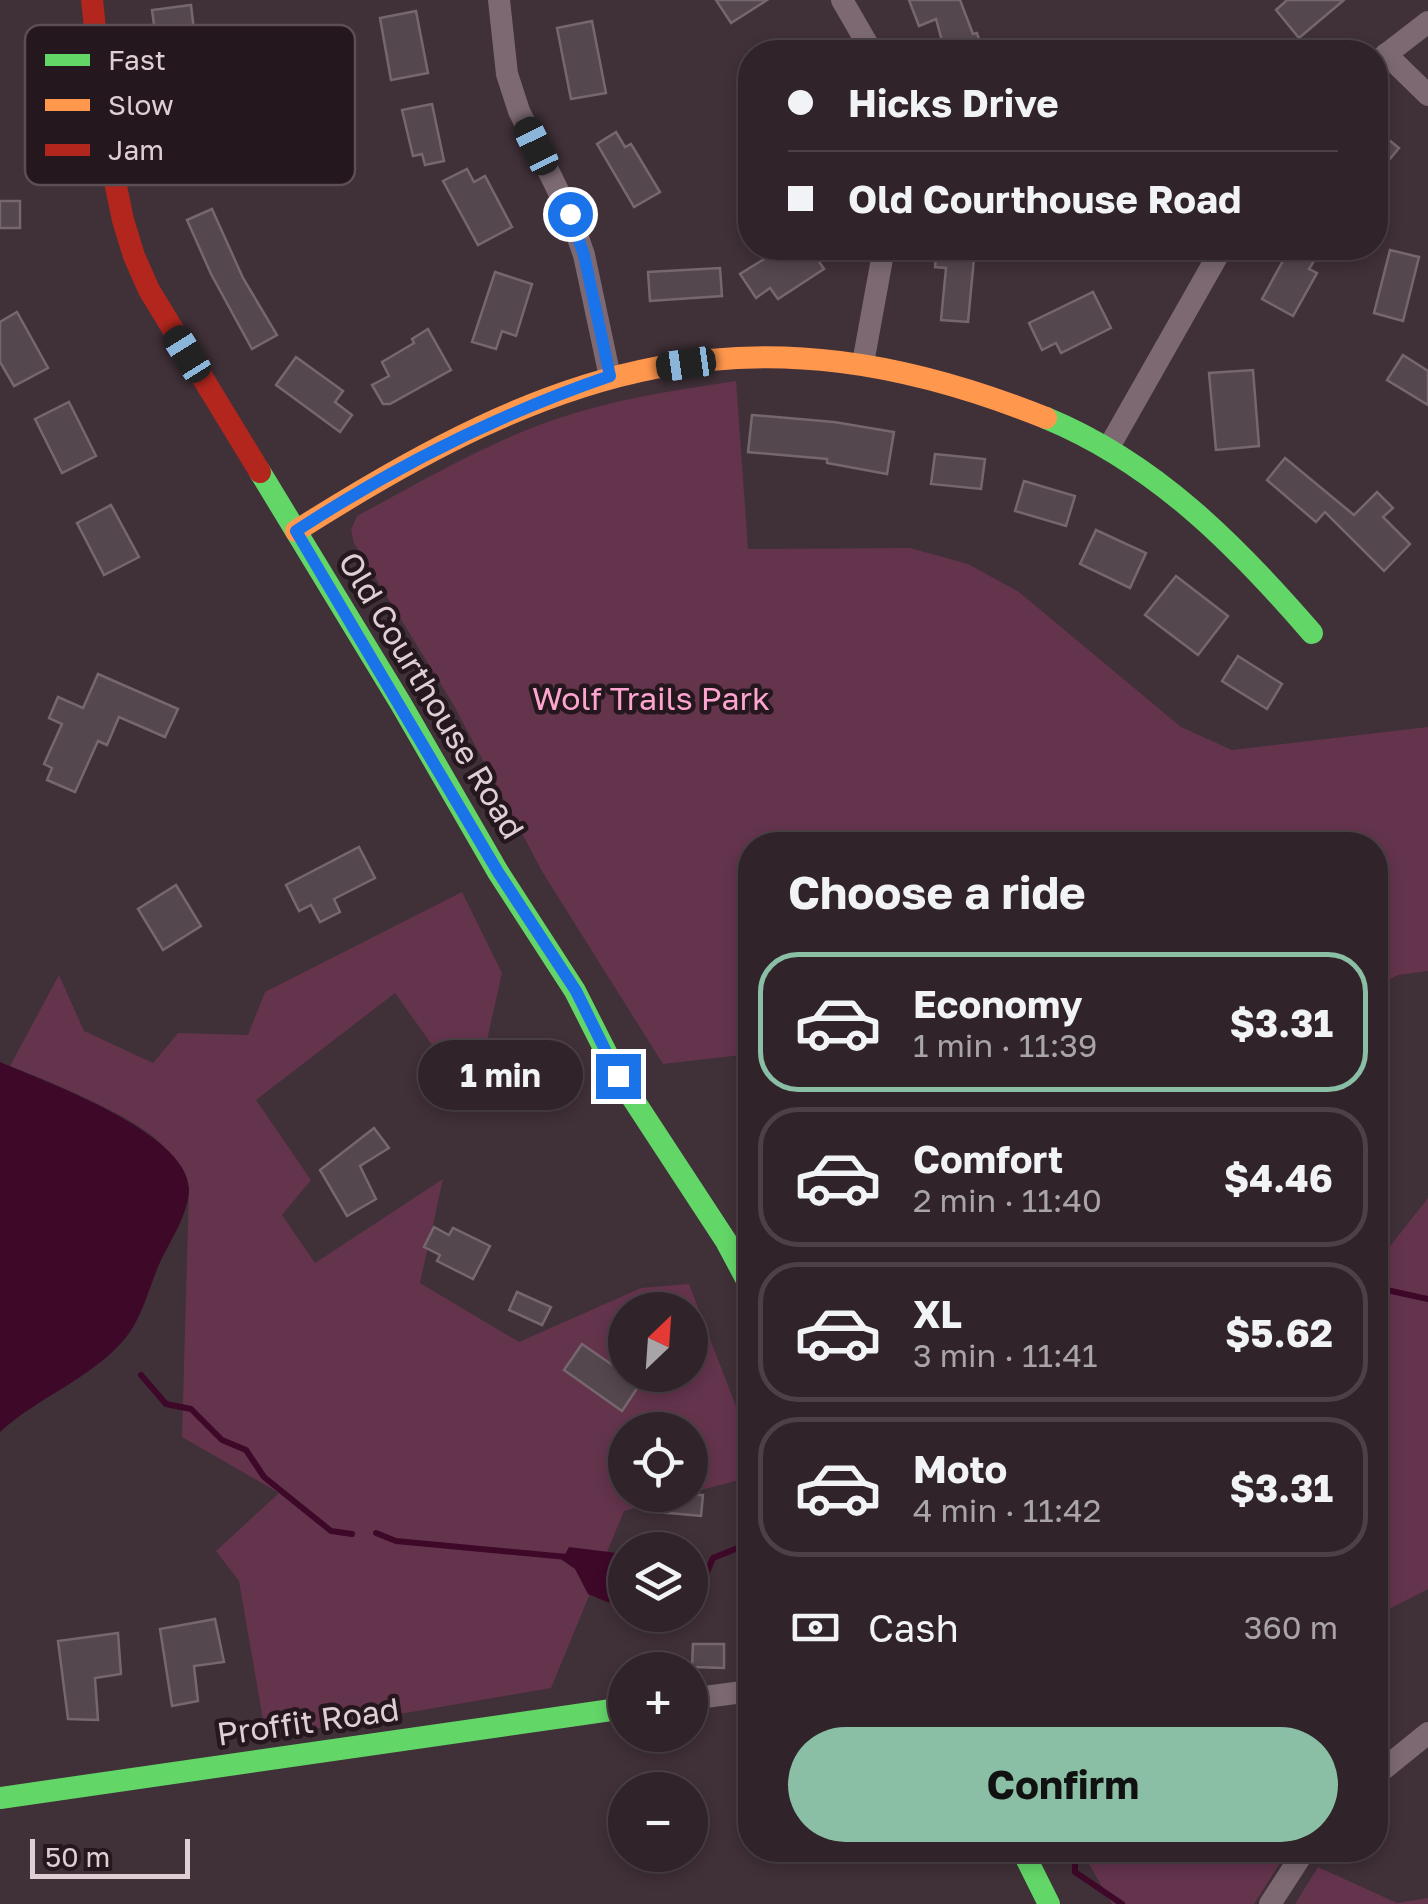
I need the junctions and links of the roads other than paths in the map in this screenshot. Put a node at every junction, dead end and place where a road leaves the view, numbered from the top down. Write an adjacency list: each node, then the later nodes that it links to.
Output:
1 (92, 0): 5 (street, Old Courthouse Road)
2 (499, 0): 14 (street)
3 (842, 0): 6 (street)
4 (1428, 22): 7 (street)
5 (95, 25)
6 (865, 40)
7 (1388, 53)
8 (1388, 65): 9 (street)
9 (1428, 96)
10 (113, 185): 16 (street, Old Courthouse Road)
11 (882, 260): 13 (street)
12 (1215, 260): 15 (street)
13 (863, 363): 14 (street); 15 (street)
14 (610, 376): 16 (street)
15 (1109, 446): 17 (street)
16 (296, 531): 18 (street, Old Courthouse Road)
17 (1312, 633)
18 (738, 1263)
19 (738, 1693): 20 (street)
20 (708, 1697)
21 (608, 1710): 24 (street, Proffit Road)
22 (1428, 1734): 23 (street)
23 (1388, 1766)
24 (0, 1798)
25 (1028, 1862): 27 (street)
26 (1297, 1862): 28 (street)
27 (1049, 1904)
28 (1270, 1904)

